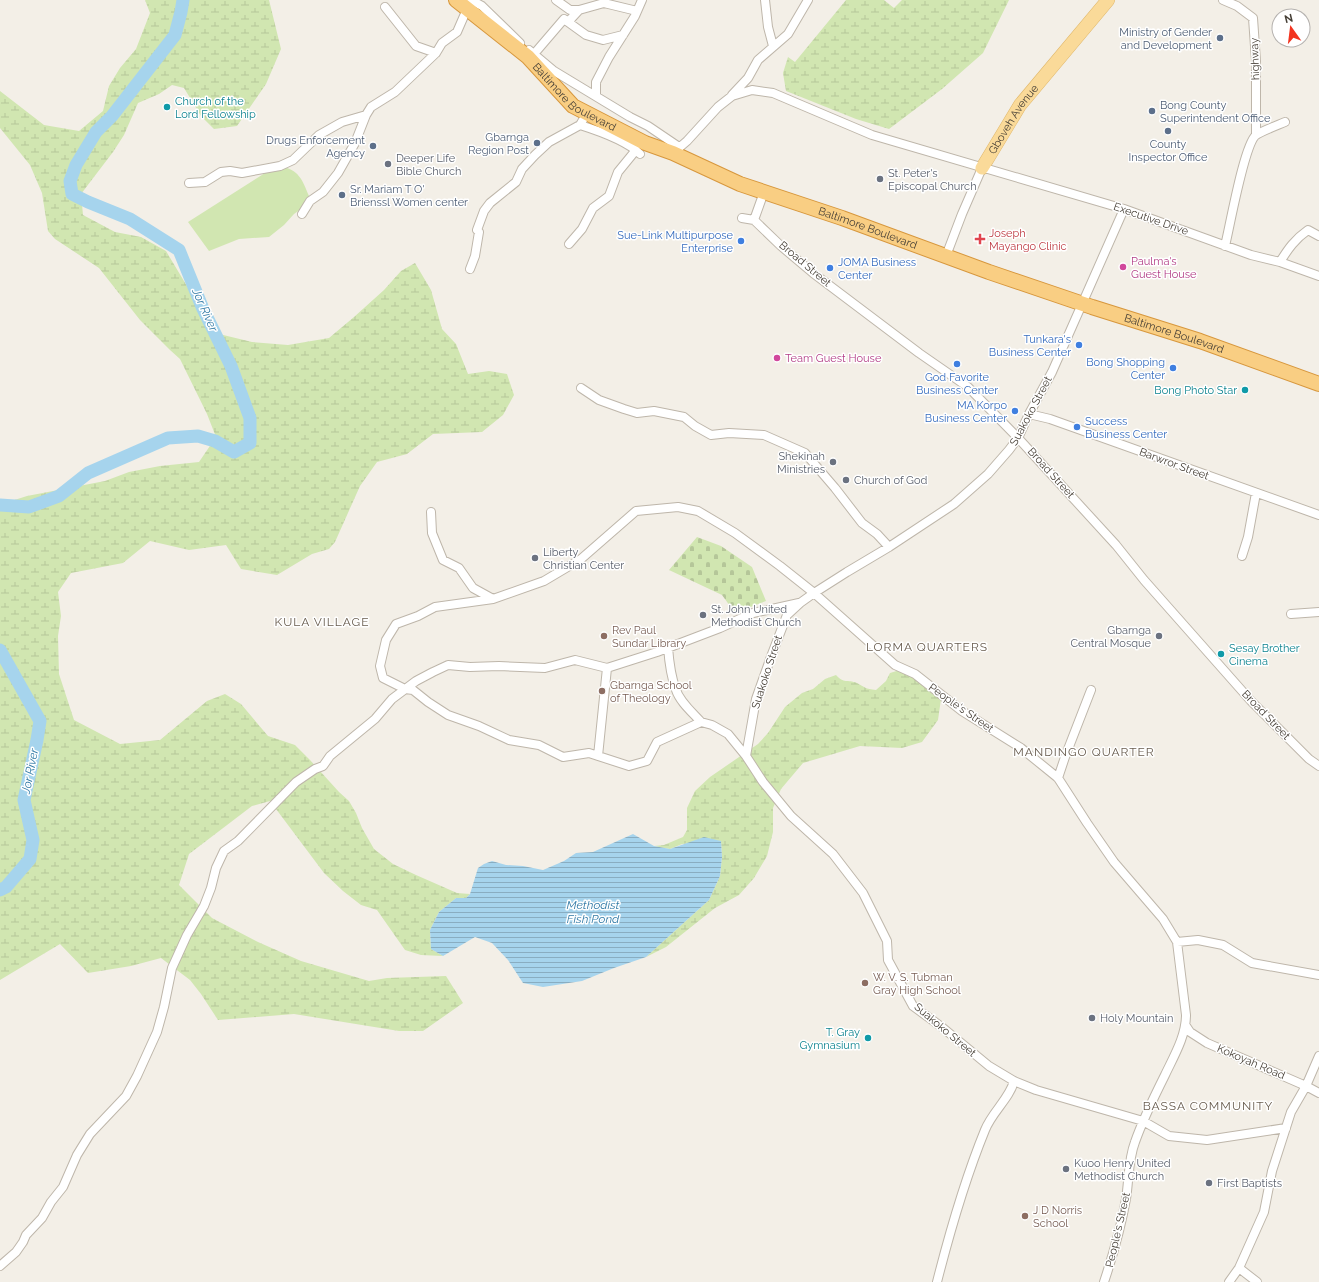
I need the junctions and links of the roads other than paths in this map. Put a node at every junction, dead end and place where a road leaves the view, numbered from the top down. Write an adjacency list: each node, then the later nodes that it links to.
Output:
1 (556, 0): 10 (street)
2 (642, 0): 11 (street)
3 (765, 0): 14 (street)
4 (808, 0): 14 (street)
5 (1108, 0): 24 (main road, Gboveh Avenue)
6 (1223, 0): 22 (street, highway)
7 (603, 2): 10 (street); 11 (street)
8 (465, 3): 15 (street); 16 (street); 20 (highway, Baltimore Boulevard)
9 (385, 7): 15 (street)
10 (579, 10): 12 (street)
11 (637, 11): 13 (street)
12 (568, 22): 13 (street); 16 (street)
13 (623, 35): 17 (street)
14 (773, 46): 18 (street)
15 (436, 53): 19 (street)
16 (534, 54): 17 (street)
17 (596, 96): 23 (street)
18 (732, 96): 23 (street); 24 (street, Executive Drive)
19 (366, 115): 25 (street); 28 (street)
20 (584, 119): 23 (highway, Baltimore Boulevard); 32 (street); 36 (street)
21 (1285, 122): 22 (street)
22 (1256, 135): 33 (street, highway)
23 (676, 150): 26 (highway, Baltimore Boulevard)
24 (982, 168): 27 (street, Executive Drive); 34 (street, Gboveh Avenue)
25 (189, 183)
26 (764, 192): 30 (street); 34 (highway, Baltimore Boulevard)
27 (1124, 209): 33 (street, Executive Drive); 38 (street, Suakoko Street)
28 (302, 214)
29 (742, 218): 30 (street)
30 (754, 220): 42 (street, Broad Street)
31 (1319, 236): 35 (street)
32 (569, 244)
33 (1226, 246): 35 (street, Executive Drive)
34 (946, 256): 38 (highway, Baltimore Boulevard)
35 (1280, 262): 37 (street, Executive Drive)
36 (470, 269)
37 (1319, 276)
38 (1081, 303): 39 (highway, Baltimore Boulevard); 41 (street, Suakoko Street)
39 (1319, 384)
40 (581, 388): 46 (street)
41 (1029, 414): 42 (street, Suakoko Street); 43 (street, Barwror Street)
42 (1018, 438): 46 (street, Suakoko Street); 60 (street, Broad Street)
43 (1256, 493): 45 (street, Barwror Street); 47 (street)
44 (431, 512): 49 (street)
45 (1319, 515)
46 (889, 547): 48 (street, Suakoko Street)
47 (1242, 556)
48 (814, 593): 49 (street, People's Street); 50 (street, Suakoko Street); 61 (street, People's Street)
49 (493, 599): 55 (street, People's Street)
50 (800, 603): 53 (street); 59 (street, Suakoko Street)
51 (1319, 612): 52 (street)
52 (1291, 614)
53 (668, 647): 54 (street); 57 (street)
54 (607, 668): 55 (street); 58 (street)
55 (405, 689): 58 (street, People's Street); 71 (street)
56 (1091, 690): 61 (street)
57 (701, 722): 58 (street, People's Street); 59 (street)
58 (598, 756)
59 (746, 756): 66 (street, Suakoko Street)
60 (1319, 766)
61 (1058, 778): 62 (street, People's Street)
62 (1176, 942): 63 (street); 64 (street, People's Street)
63 (1319, 975)
64 (1186, 1026): 67 (street, Kokoyah Road); 69 (street, People's Street)
65 (1319, 1056): 67 (street)
66 (1014, 1081): 69 (street, Suakoko Street); 73 (street)
67 (1306, 1086): 68 (street, Kokoyah Road); 70 (street)
68 (1319, 1093)
69 (1143, 1121): 70 (street, Suakoko Street); 74 (street, People's Street)
70 (1286, 1128): 72 (street)
71 (0, 1266)
72 (1239, 1268): 75 (street); 76 (street)
73 (937, 1282)
74 (1104, 1282)
75 (1229, 1282)
76 (1257, 1282)

